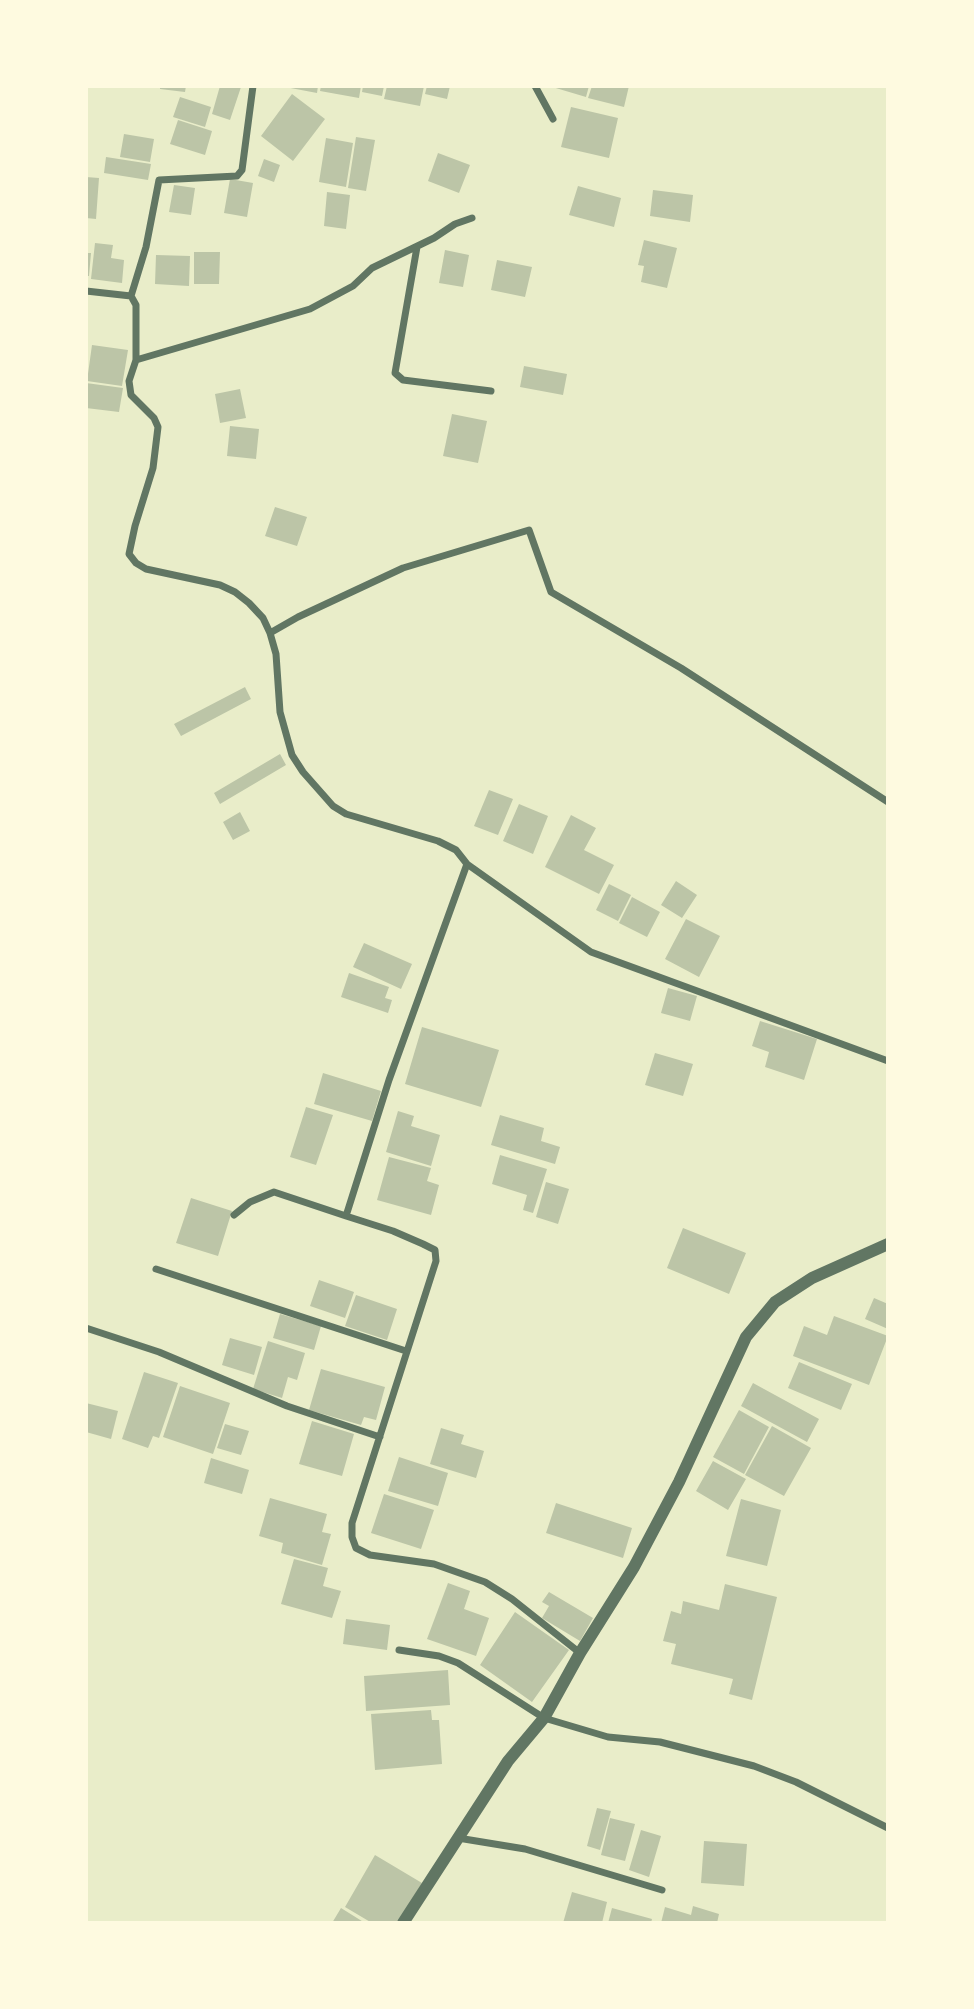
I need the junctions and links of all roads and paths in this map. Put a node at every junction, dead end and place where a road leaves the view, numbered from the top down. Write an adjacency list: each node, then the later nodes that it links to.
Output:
1 (253, 86): 7 (street)
2 (535, 86): 3 (street)
3 (553, 119)
4 (472, 218): 5 (street)
5 (418, 247): 8 (street); 9 (street)
6 (86, 291): 7 (street)
7 (131, 296): 8 (street)
8 (136, 360): 10 (street)
9 (491, 391)
10 (271, 633): 11 (street); 12 (street)
11 (888, 802)
12 (467, 864): 13 (street); 15 (street)
13 (888, 1061)
14 (234, 1215): 15 (street)
15 (346, 1216): 19 (street)
16 (888, 1244): 22 (street)
17 (156, 1269): 19 (street)
18 (86, 1328): 20 (street)
19 (406, 1351): 20 (street)
20 (380, 1437): 22 (street)
21 (399, 1650): 23 (street)
22 (580, 1653): 23 (street)
23 (544, 1718): 24 (street); 25 (street)
24 (888, 1828)
25 (458, 1838): 26 (street); 27 (street)
26 (662, 1891)
27 (403, 1923)

